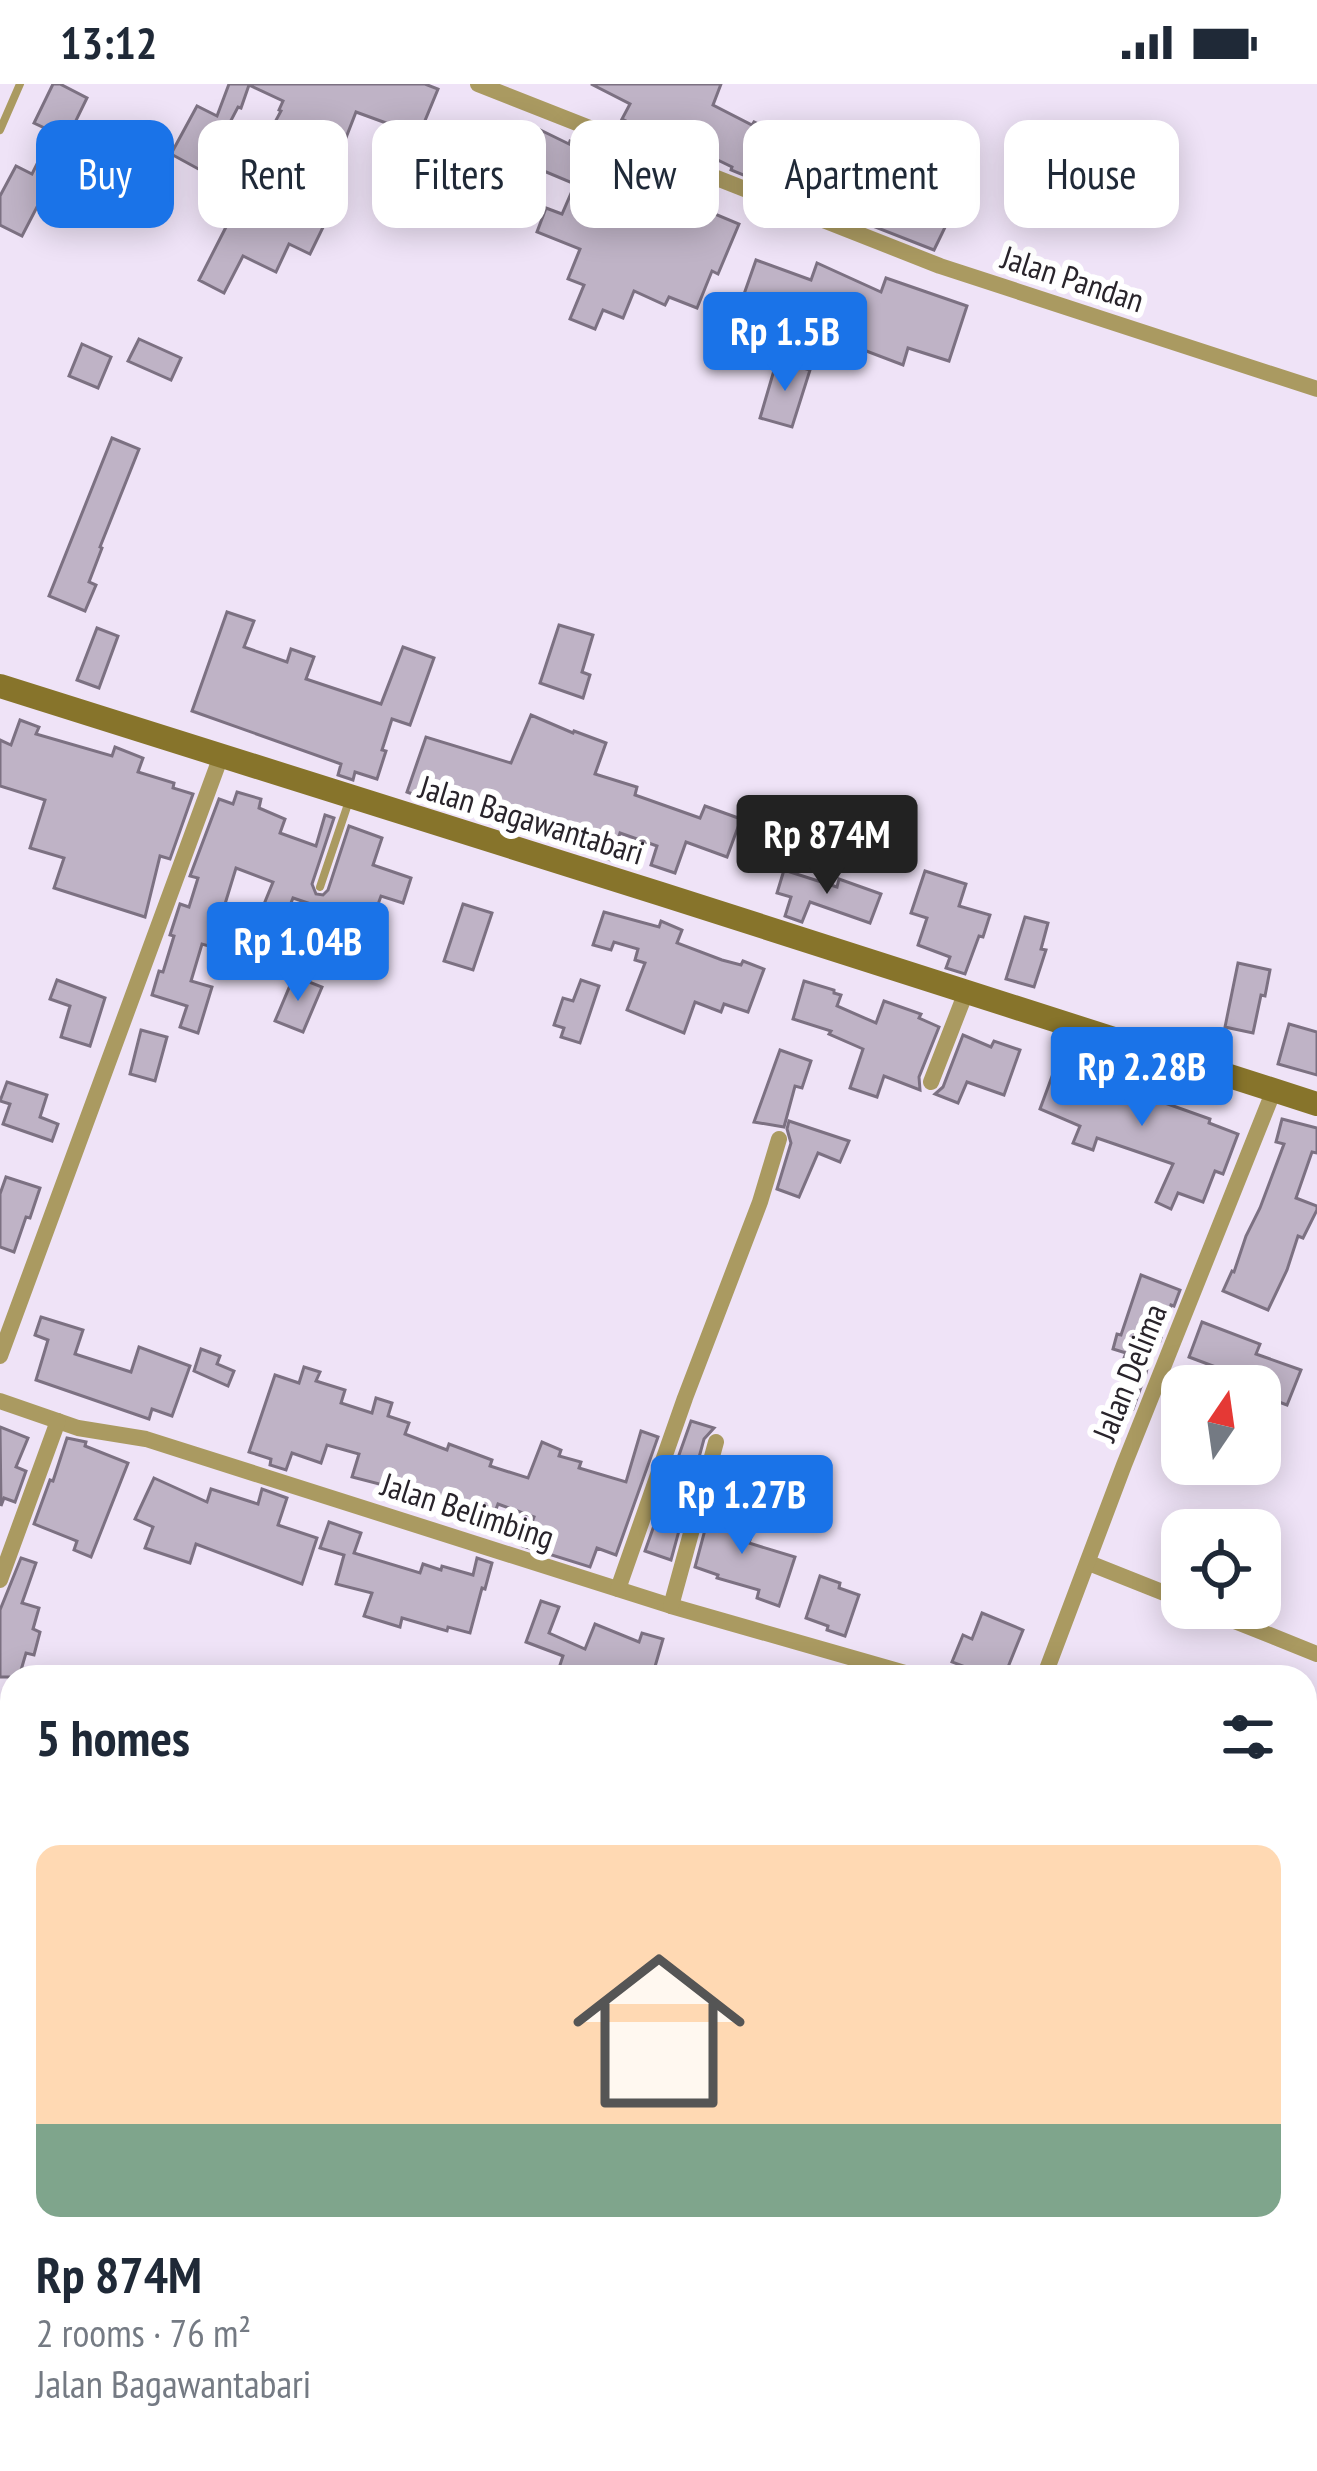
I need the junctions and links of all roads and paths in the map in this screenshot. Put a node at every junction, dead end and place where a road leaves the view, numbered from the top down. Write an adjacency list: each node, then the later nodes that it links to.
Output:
1 (20, 84): 3 (lane)
2 (478, 84): 4 (street, Jalan Pandan)
3 (0, 130)
4 (1317, 389)
5 (0, 686): 6 (street, Jalan Bagawantabari)
6 (221, 756): 7 (street, Jalan Bagawantabari); 14 (street)
7 (350, 796): 8 (lane); 9 (street, Jalan Bagawantabari)
8 (320, 887)
9 (966, 992): 10 (street); 11 (street, Jalan Bagawantabari)
10 (931, 1082)
11 (1274, 1090): 12 (street, Jalan Bagawantabari); 18 (street, Jalan Delima)
12 (1317, 1104)
13 (779, 1139): 20 (street)
14 (0, 1356)
15 (0, 1401): 16 (street, Jalan Belimbing)
16 (58, 1421): 19 (street); 20 (street, Jalan Belimbing)
17 (716, 1442): 22 (street)
18 (1089, 1562): 21 (street); 26 (street, Jalan Delima)
19 (0, 1580)
20 (618, 1589): 22 (street, Jalan Belimbing)
21 (1161, 1591)
22 (671, 1606): 25 (street, Jalan Belimbing)
23 (1254, 1629): 24 (street)
24 (1317, 1654)
25 (877, 1665)
26 (1049, 1665)

